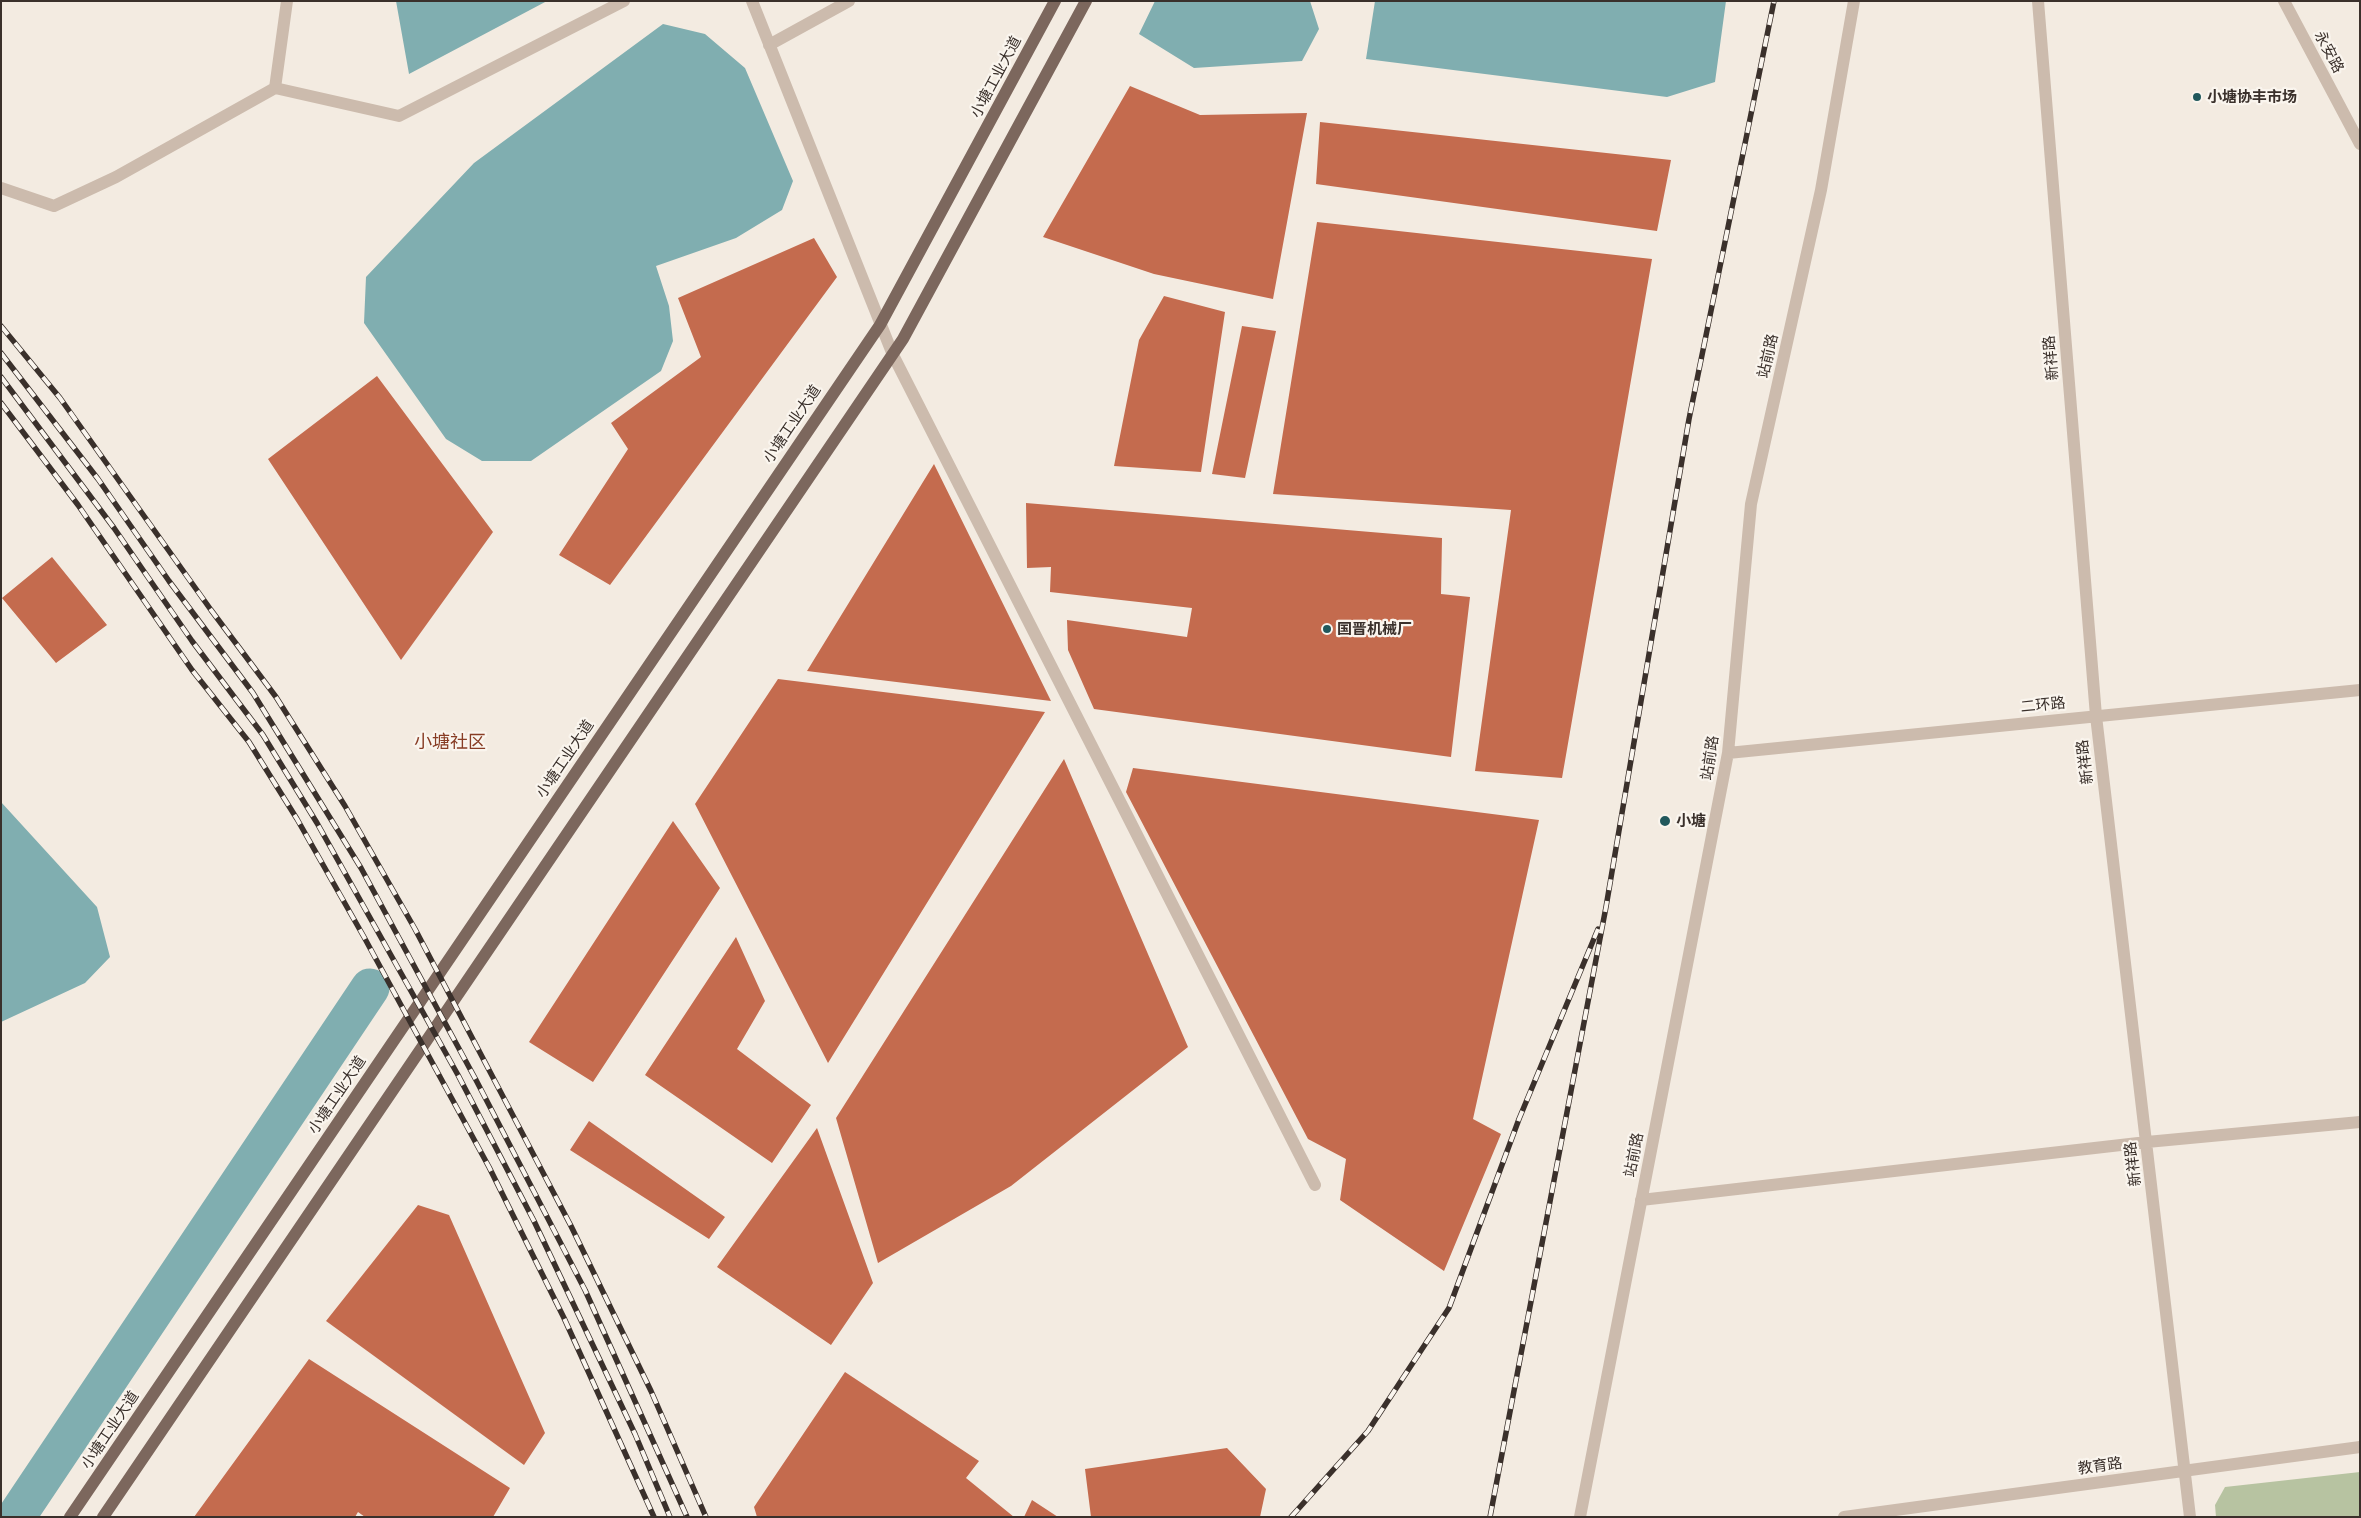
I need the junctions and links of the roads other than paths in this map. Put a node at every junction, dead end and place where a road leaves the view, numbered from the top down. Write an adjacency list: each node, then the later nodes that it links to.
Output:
1 (287, 1): 11 (street)
2 (624, 1): 11 (street)
3 (752, 1): 10 (street)
4 (849, 1): 10 (street)
5 (1055, 1): 14 (main road, 小塘工业大道)
6 (1086, 1): 15 (main road)
7 (1854, 1): 18 (street, 站前路)
8 (2038, 1): 17 (street, 新祥路)
9 (2284, 1): 12 (street, 永安路)
10 (769, 45): 14 (street)
11 (275, 88): 13 (street)
12 (2360, 144)
13 (1, 188)
14 (880, 325): 15 (street); 25 (main road, 小塘工业大道)
15 (893, 354): 21 (street); 26 (main road)
16 (2360, 690): 17 (street, 二环路)
17 (2096, 716): 18 (street, 二环路); 20 (street, 新祥路)
18 (1728, 753): 22 (street, 站前路)
19 (2360, 1122): 20 (street)
20 (2147, 1142): 22 (street); 24 (street, 新祥路)
21 (1315, 1185)
22 (1641, 1200): 27 (street, 站前路)
23 (2360, 1447): 24 (street, 教育路)
24 (2186, 1471): 28 (street, 教育路); 29 (street, 新祥路)
25 (70, 1517)
26 (103, 1517)
27 (1580, 1517)
28 (1844, 1517)
29 (2190, 1517)

